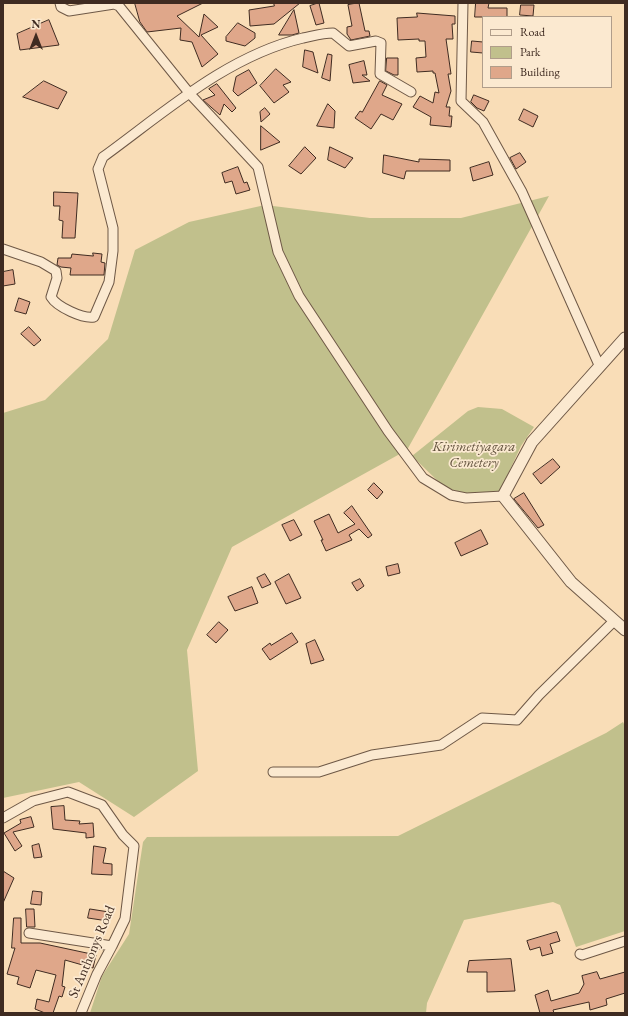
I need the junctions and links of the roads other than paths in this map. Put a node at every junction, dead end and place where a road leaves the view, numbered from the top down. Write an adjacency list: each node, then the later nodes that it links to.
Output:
1 (60, 3): 4 (street)
2 (463, 3): 7 (street)
3 (411, 92): 4 (street)
4 (190, 94): 5 (street); 8 (street)
5 (3, 250)
6 (625, 338): 7 (street)
7 (599, 366): 8 (street)
8 (503, 496): 9 (street)
9 (614, 621): 10 (street); 11 (street)
10 (625, 630)
11 (273, 772)
12 (3, 818): 15 (street, St Anthonys Road)
13 (29, 933): 15 (street)
14 (625, 941): 16 (street)
15 (112, 946): 17 (street, St Anthonys Road)
16 (580, 954)
17 (81, 1013)

